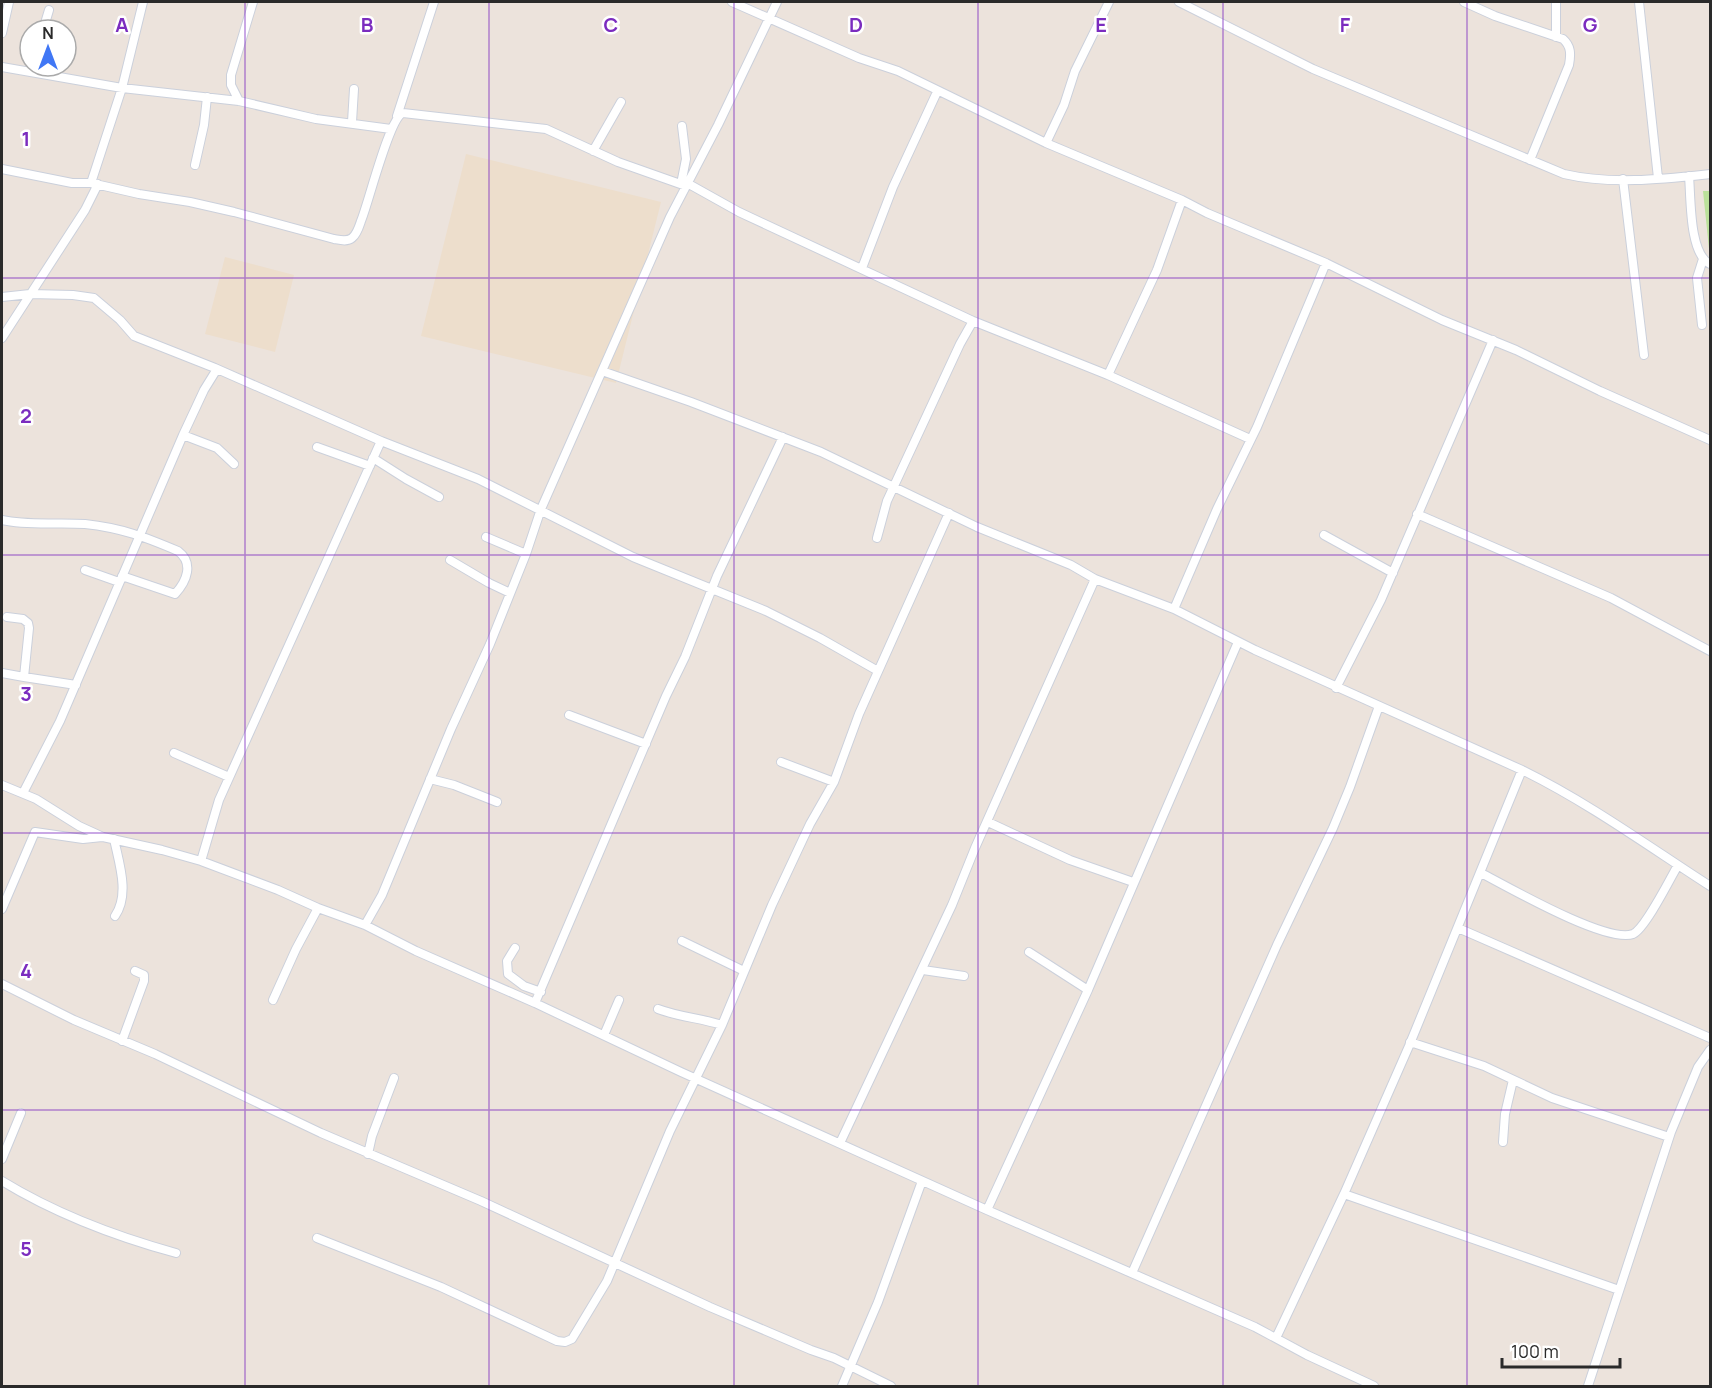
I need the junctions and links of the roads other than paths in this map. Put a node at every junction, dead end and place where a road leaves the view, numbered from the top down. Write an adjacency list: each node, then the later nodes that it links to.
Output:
1 (9, 2): 15 (street)
2 (143, 2): 20 (street)
3 (253, 2): 24 (street)
4 (434, 2): 26 (street)
5 (732, 2): 13 (street)
6 (777, 2): 13 (street)
7 (1109, 2): 30 (street)
8 (1179, 2): 32 (street)
9 (1464, 2): 16 (street)
10 (1556, 2): 16 (street)
11 (1639, 2): 37 (street)
12 (49, 10): 14 (street)
13 (770, 17): 22 (street); 40 (street)
14 (47, 18)
15 (2, 33)
16 (1556, 37): 32 (street)
17 (2, 67): 18 (street)
18 (18, 68)
19 (78, 77): 20 (street)
20 (123, 88): 23 (street); 39 (street)
21 (354, 89): 27 (street)
22 (937, 92): 30 (street); 45 (street)
23 (207, 97): 24 (street); 33 (street)
24 (239, 101): 27 (street)
25 (621, 102): 31 (street)
26 (397, 116): 29 (street); 31 (street)
27 (352, 122): 29 (street)
28 (682, 126): 40 (street)
29 (391, 129): 39 (street)
30 (1046, 143): 41 (street)
31 (593, 151): 40 (street)
32 (1530, 160): 38 (street)
33 (195, 165)
34 (2, 169): 39 (street)
35 (1710, 174): 36 (street)
36 (1689, 176): 37 (street); 42 (street)
37 (1658, 178): 38 (street)
38 (1623, 179): 52 (street)
39 (94, 184): 46 (street)
40 (684, 184): 45 (street); 54 (street)
41 (1182, 200): 43 (street); 55 (street)
42 (1703, 259): 44 (street); 49 (street)
43 (1326, 263): 51 (street); 58 (street)
44 (1710, 264)
45 (862, 268): 48 (street)
46 (30, 294): 47 (street); 50 (street); 53 (street)
47 (2, 297)
48 (972, 321): 55 (street); 65 (street)
49 (1702, 325)
50 (2, 338)
51 (1493, 340): 59 (street); 69 (street)
52 (1644, 355)
53 (217, 369): 56 (street); 60 (street)
54 (602, 371): 57 (street); 67 (street)
55 (1108, 375): 58 (street)
56 (183, 435): 63 (street); 71 (street)
57 (783, 437): 65 (street); 81 (street)
58 (1250, 439): 83 (street)
59 (1710, 440)
60 (381, 441): 62 (street); 67 (street)
61 (317, 447): 64 (street)
62 (373, 458): 64 (street); 66 (street)
63 (234, 464)
64 (370, 466): 98 (street)
65 (895, 486): 68 (street); 74 (street)
66 (439, 497)
67 (541, 509): 75 (street); 81 (street)
68 (949, 513): 80 (street); 87 (street)
69 (1417, 514): 78 (street); 86 (street)
70 (2, 520): 71 (street)
71 (140, 535): 79 (street); 79 (street)
72 (1324, 535): 78 (street)
73 (486, 537): 75 (street)
74 (877, 538)
75 (526, 554): 82 (street)
76 (450, 560): 82 (street)
77 (85, 570): 79 (street)
78 (1393, 573): 91 (street)
79 (120, 579): 90 (street)
80 (1095, 579): 83 (street); 104 (street)
81 (711, 589): 87 (street); 94 (street)
82 (510, 593): 99 (street)
83 (1174, 609): 85 (street)
84 (7, 617): 89 (street)
85 (1238, 642): 91 (street); 110 (street)
86 (1710, 651)
87 (878, 671): 100 (street)
88 (2, 673): 89 (street)
89 (24, 677): 90 (street)
90 (76, 685): 102 (street)
91 (1336, 688): 92 (street)
92 (1379, 706): 97 (street); 153 (street)
93 (569, 715): 94 (street)
94 (646, 744): 126 (street)
95 (174, 753): 98 (street)
96 (781, 762): 100 (street)
97 (1522, 770): 108 (street); 109 (street)
98 (229, 777): 107 (street)
99 (430, 779): 103 (street); 115 (street)
100 (834, 783): 122 (street)
101 (2, 785): 102 (street)
102 (23, 793): 105 (street)
103 (496, 802)
104 (988, 822): 110 (street); 120 (street)
105 (103, 837): 106 (street); 113 (street)
106 (114, 839): 107 (street); 114 (street)
107 (201, 861): 112 (street)
108 (1678, 865): 109 (street); 111 (street)
109 (1481, 873): 116 (street)
110 (1133, 882): 125 (street)
111 (1710, 886)
112 (318, 908): 115 (street); 127 (street)
113 (2, 909)
114 (115, 916)
115 (365, 925): 129 (street)
116 (1458, 928): 133 (street); 135 (street)
117 (682, 941): 122 (street)
118 (515, 948): 126 (street)
119 (1029, 952): 125 (street)
120 (923, 970): 123 (street); 143 (street)
121 (135, 971): 134 (street)
122 (744, 971): 131 (street)
123 (964, 976)
124 (2, 984): 134 (street)
125 (1088, 990): 149 (street)
126 (541, 992): 129 (street)
127 (273, 1000)
128 (619, 1000): 132 (street)
129 (535, 1003): 132 (street)
130 (658, 1009): 131 (street)
131 (722, 1025): 138 (street)
132 (604, 1035): 138 (street)
133 (1710, 1038)
134 (122, 1041): 144 (street)
135 (1410, 1042): 139 (street); 148 (street)
136 (1710, 1050): 141 (street)
137 (394, 1078): 144 (street)
138 (696, 1078): 143 (street); 152 (street)
139 (1513, 1080): 141 (street); 142 (street)
140 (21, 1113): 145 (street)
141 (1670, 1137): 154 (street)
142 (1503, 1142)
143 (840, 1143): 147 (street)
144 (368, 1154): 152 (street)
145 (2, 1159)
146 (2, 1181): 151 (street)
147 (922, 1181): 149 (street); 156 (street)
148 (1344, 1194): 154 (street); 155 (street)
149 (987, 1210): 153 (street)
150 (317, 1238): 152 (street)
151 (176, 1253)
152 (614, 1261): 156 (street)
153 (1132, 1274): 155 (street)
154 (1619, 1290): 160 (street)
155 (1276, 1338): 159 (street)
156 (852, 1365): 157 (street); 158 (street)
157 (842, 1386)
158 (891, 1386)
159 (1374, 1386)
160 (1588, 1386)

